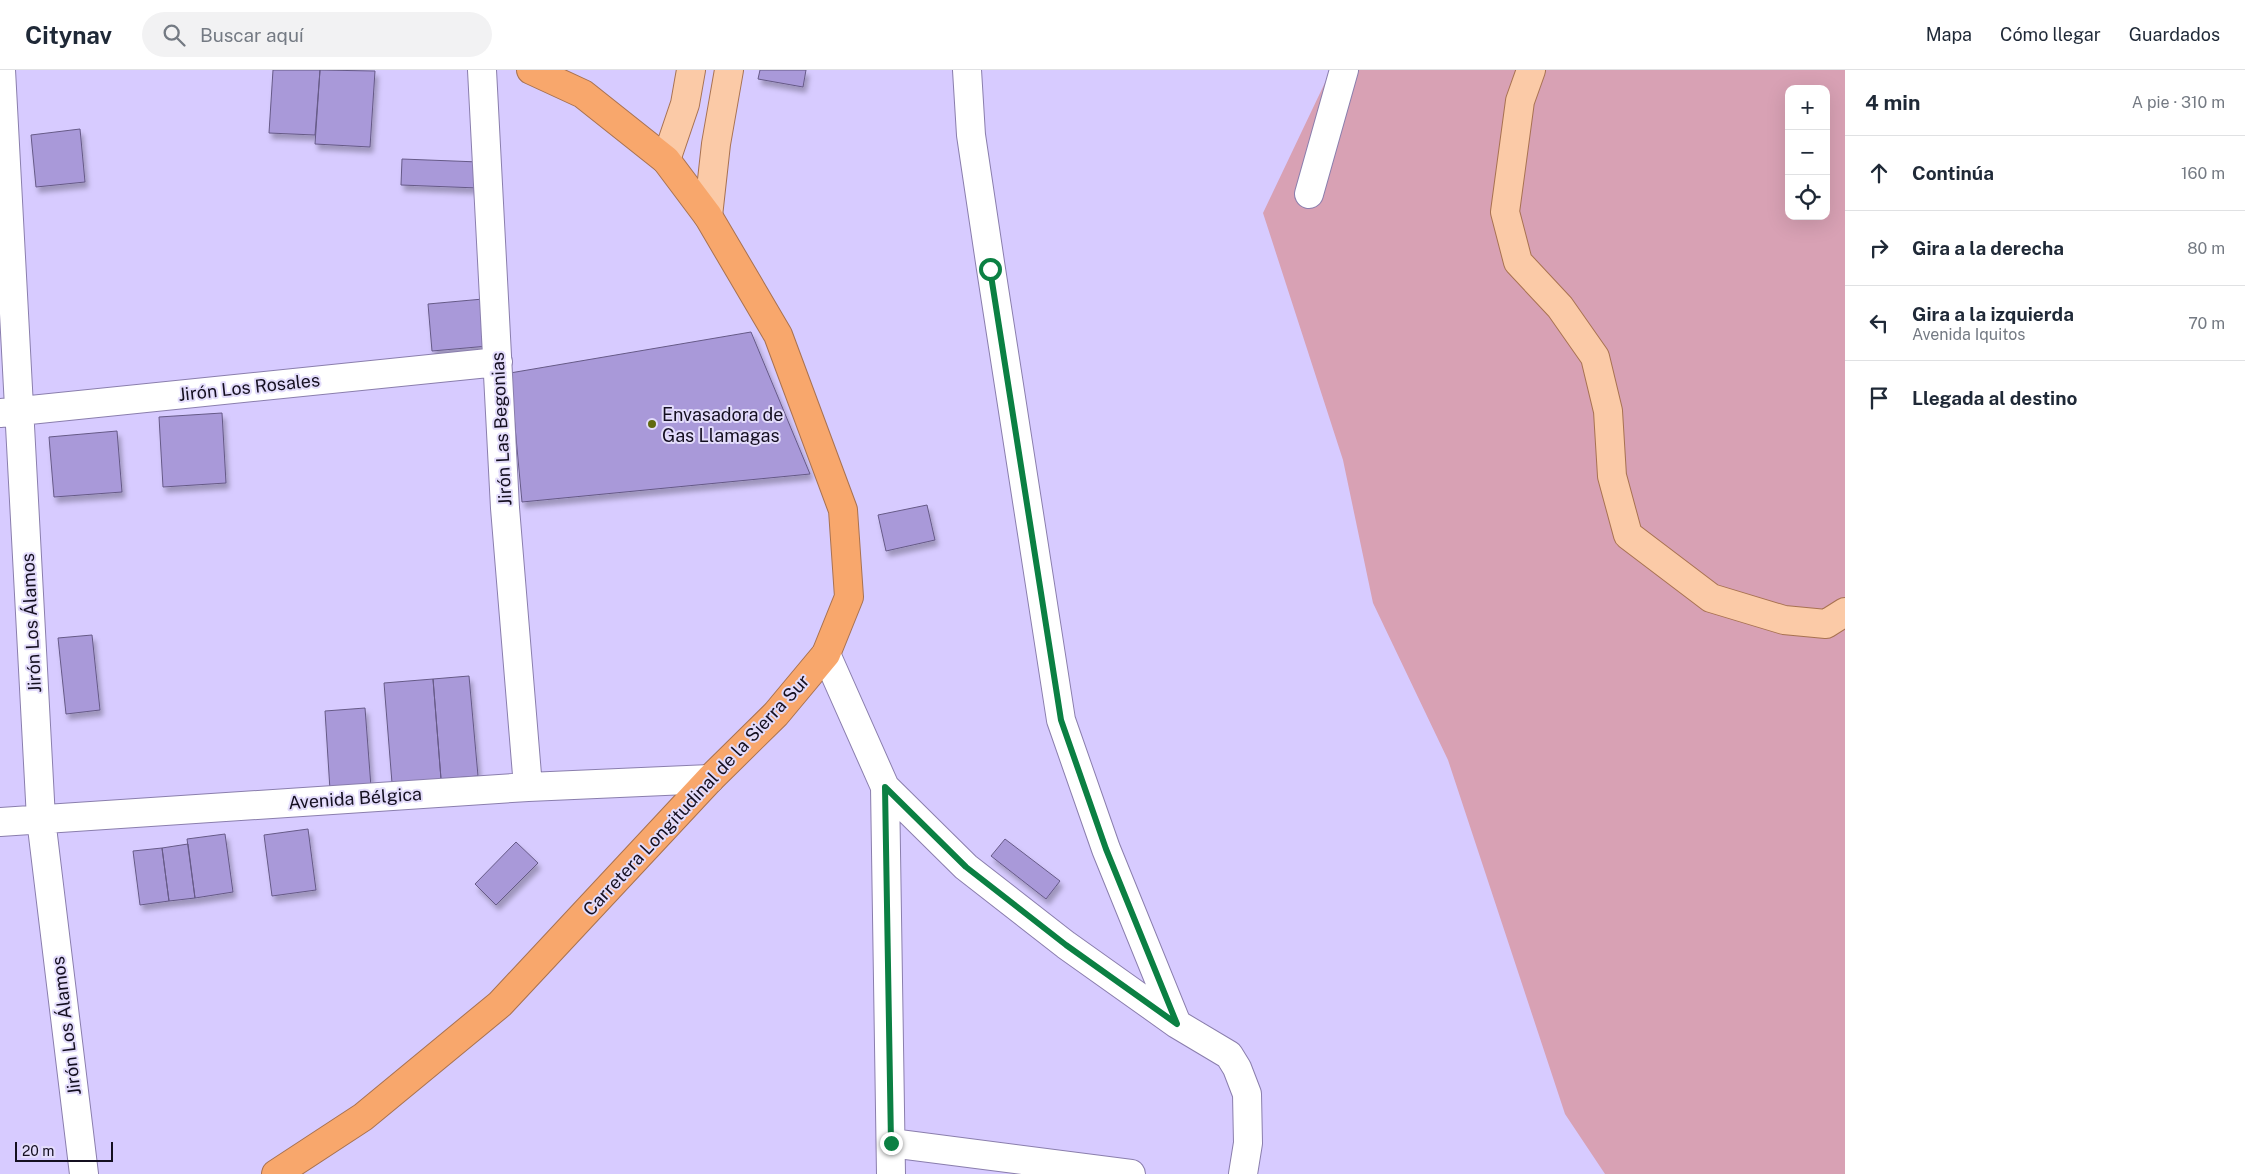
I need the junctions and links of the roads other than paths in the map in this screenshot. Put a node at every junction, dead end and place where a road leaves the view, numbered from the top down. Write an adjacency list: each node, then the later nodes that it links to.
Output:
1 (1, 70): 13 (street, Jirón Los Álamos)
2 (482, 70): 12 (street, Jirón Las Begonias)
3 (531, 70): 9 (highway, Carretera Longitudinal de la Sierra Sur)
4 (691, 70): 9 (main road)
5 (729, 70): 11 (main road)
6 (967, 70): 21 (street)
7 (1344, 70): 10 (street)
8 (1531, 70): 14 (main road)
9 (666, 160): 11 (highway, Carretera Longitudinal de la Sierra Sur)
10 (1309, 194)
11 (708, 216): 15 (highway, Carretera Longitudinal de la Sierra Sur)
12 (498, 362): 13 (street, Jirón Los Rosales); 17 (street, Jirón Las Begonias)
13 (10, 412): 19 (street, Jirón Los Álamos)
14 (1845, 612)
15 (826, 654): 16 (highway, Carretera Longitudinal de la Sierra Sur); 18 (street)
16 (710, 779): 17 (street, Avenida Bélgica); 24 (highway, Carretera Longitudinal de la Sierra Sur)
17 (528, 787): 19 (street, Avenida Bélgica)
18 (885, 787): 21 (street); 22 (street)
19 (41, 819): 20 (street, Avenida Bélgica); 23 (street, Jirón Los Álamos)
20 (0, 822)
21 (1177, 1024): 27 (street)
22 (891, 1143): 25 (street); 26 (street)
23 (84, 1174)
24 (276, 1174)
25 (891, 1174)
26 (1131, 1174)
27 (1243, 1174)

